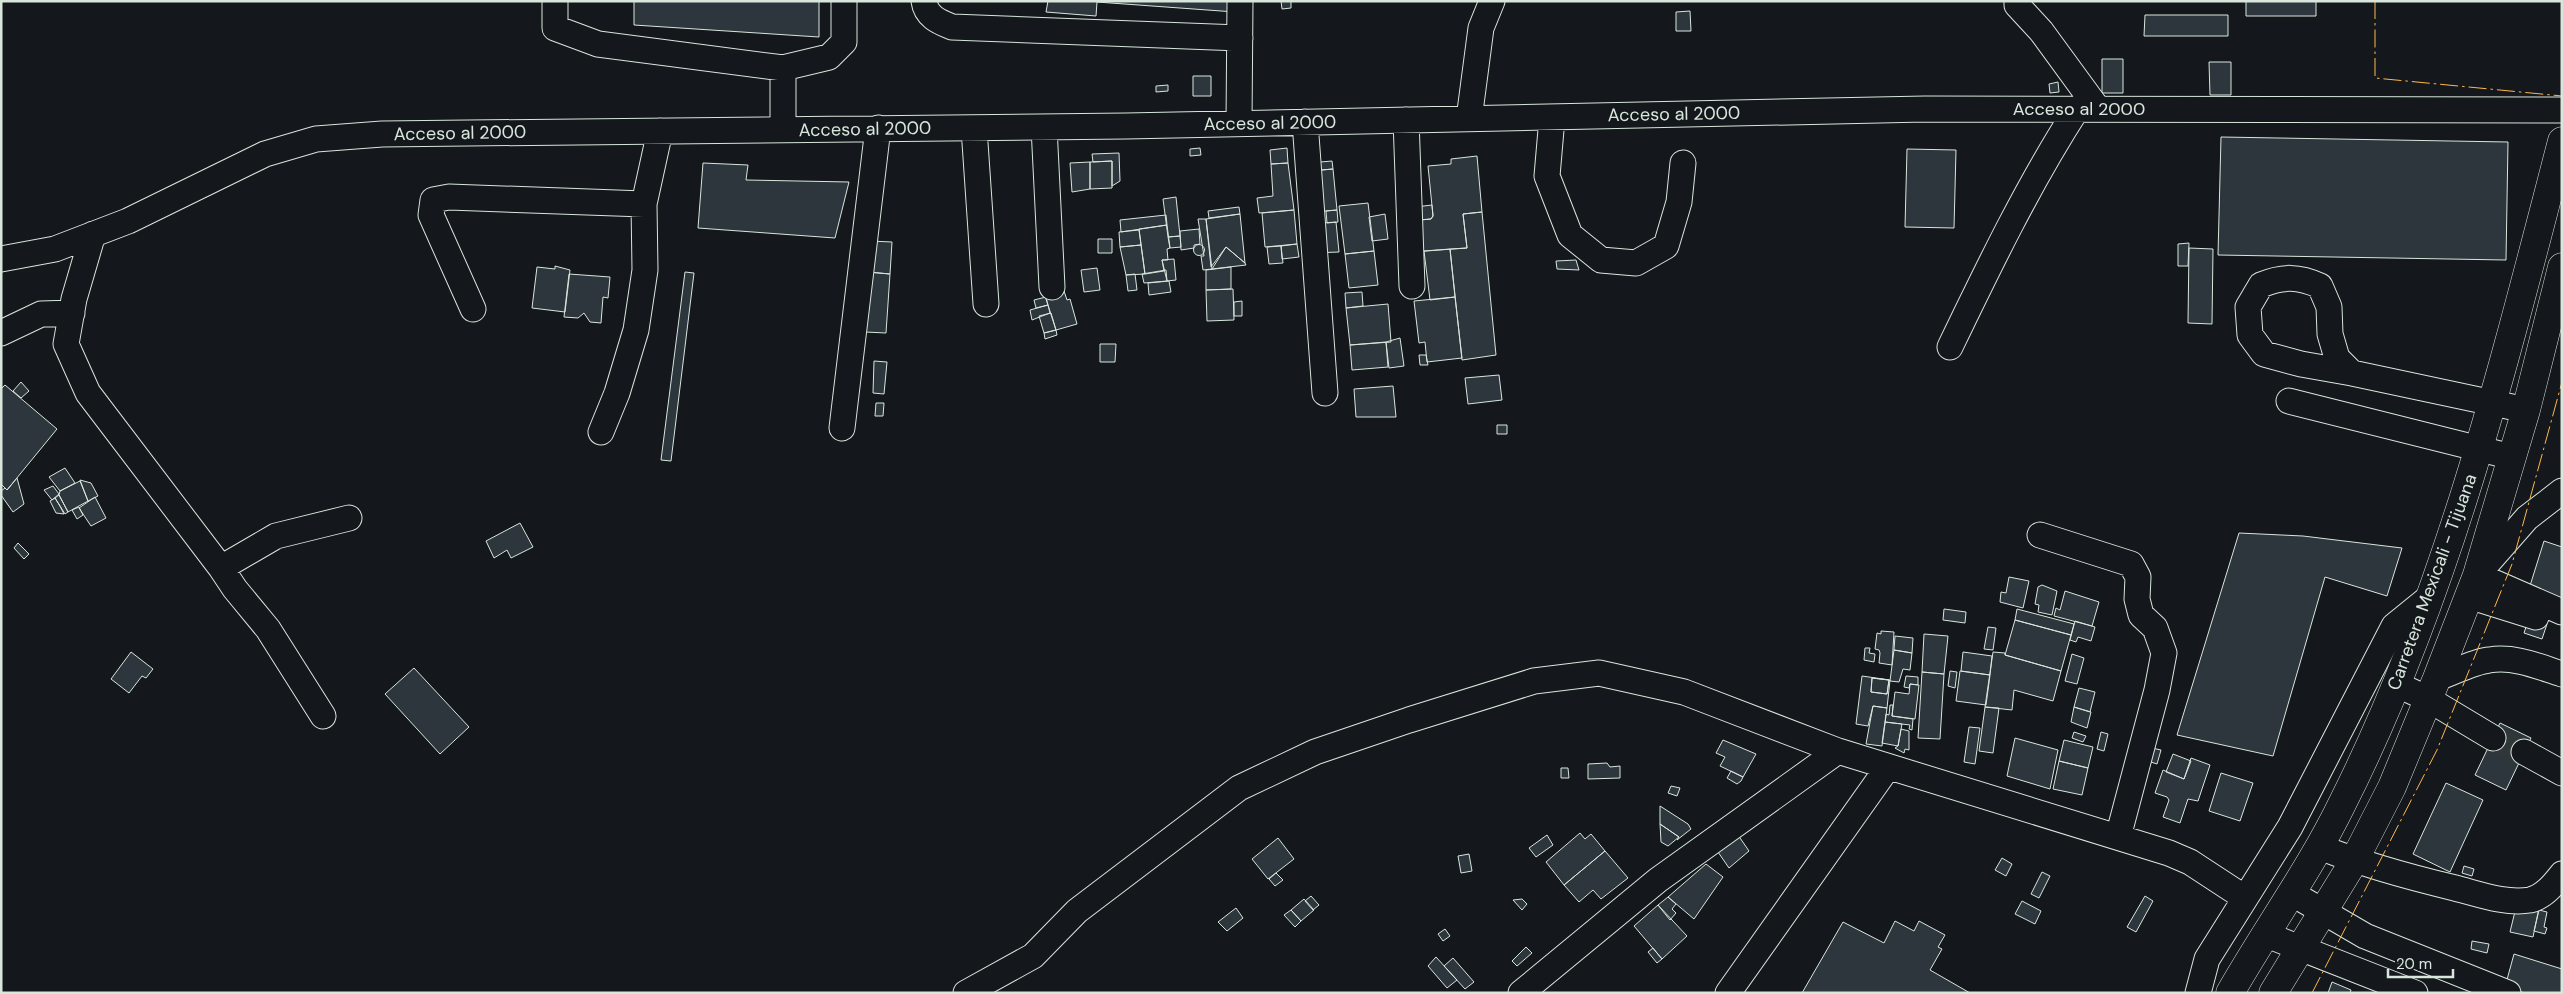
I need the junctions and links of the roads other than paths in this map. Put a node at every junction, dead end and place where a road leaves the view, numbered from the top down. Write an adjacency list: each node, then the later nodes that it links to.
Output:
1 (555, 1): 10 (street)
2 (844, 1): 10 (street)
3 (924, 1): 9 (street)
4 (1240, 1): 9 (street)
5 (1474, 1): 8 (street)
6 (1492, 1): 8 (street)
7 (2017, 1): 11 (street)
8 (1481, 28): 14 (street)
9 (1240, 38): 17 (street)
10 (783, 68): 21 (street)
11 (2088, 109): 12 (street, Acceso al 2000); 13 (street, Acceso al 2000); 35 (street)
12 (2562, 110)
13 (1552, 118): 14 (street, Acceso al 2000); 24 (street)
14 (1469, 119): 15 (street, Acceso al 2000)
15 (1406, 120): 16 (street, Acceso al 2000); 29 (street)
16 (1305, 122): 17 (street, Acceso al 2000); 37 (street)
17 (1239, 124): 18 (street, Acceso al 2000)
18 (1044, 127): 20 (street, Acceso al 2000); 30 (street)
19 (878, 128): 20 (street, Acceso al 2000); 21 (street, Acceso al 2000); 41 (street)
20 (974, 128): 31 (street)
21 (783, 130): 22 (street, Acceso al 2000)
22 (660, 131): 25 (street); 26 (street, Acceso al 2000)
23 (2562, 141): 39 (highway, Carretera Mexicali - Tijuana)
24 (1683, 164)
25 (644, 204): 32 (street); 42 (street)
26 (93, 234): 27 (street, Acceso al 2000); 33 (street)
27 (1, 259)
28 (2562, 267): 40 (highway, Carretera Mexicali - Tijuana)
29 (1412, 286)
30 (1052, 287)
31 (986, 304)
32 (473, 309)
33 (72, 313): 34 (street); 48 (street)
34 (1, 332)
35 (1950, 347)
36 (2352, 373): 36 (street); 39 (street)
37 (1324, 392)
38 (2289, 401): 43 (street)
39 (2493, 403): 40 (street); 43 (highway, Carretera Mexicali - Tijuana)
40 (2526, 410): 44 (highway, Carretera Mexicali - Tijuana)
41 (842, 428)
42 (601, 432)
43 (2480, 449): 44 (street); 50 (highway, Carretera Mexicali - Tijuana)
44 (2512, 457): 49 (highway, Carretera Mexicali - Tijuana)
45 (2562, 491): 49 (street)
46 (349, 518): 48 (street)
47 (2040, 535): 62 (street)
48 (221, 568): 56 (street)
49 (2473, 585): 51 (street); 52 (street); 55 (highway, Carretera Mexicali - Tijuana)
50 (2431, 596): 54 (highway, Carretera Mexicali - Tijuana); 67 (street)
51 (2562, 612)
52 (2562, 626)
53 (2562, 674): 55 (street)
54 (2396, 684): 55 (street); 63 (highway, Carretera Mexicali - Tijuana)
55 (2433, 689): 57 (street); 64 (highway, Carretera Mexicali - Tijuana)
56 (323, 716)
57 (2493, 738)
58 (1838, 751): 60 (street); 72 (street); 73 (street)
59 (2524, 752): 61 (street)
60 (1888, 767): 62 (street); 74 (street)
61 (2562, 773)
62 (2118, 837): 67 (street)
63 (2320, 847): 64 (street); 66 (highway, Carretera Mexicali - Tijuana)
64 (2354, 861): 65 (street); 68 (highway, Carretera Mexicali - Tijuana)
65 (2562, 874)
66 (2293, 894): 68 (street); 69 (highway, Carretera Mexicali - Tijuana)
67 (2245, 898): 71 (street)
68 (2323, 911): 70 (highway, Carretera Mexicali - Tijuana); 78 (street)
69 (2267, 935): 70 (street); 75 (highway, Carretera Mexicali - Tijuana)
70 (2300, 949): 76 (highway, Carretera Mexicali - Tijuana); 77 (street)
71 (2197, 992)
72 (966, 993)
73 (1521, 993)
74 (1728, 993)
75 (2230, 993)
76 (2273, 993)
77 (2415, 993)
78 (2508, 993)

